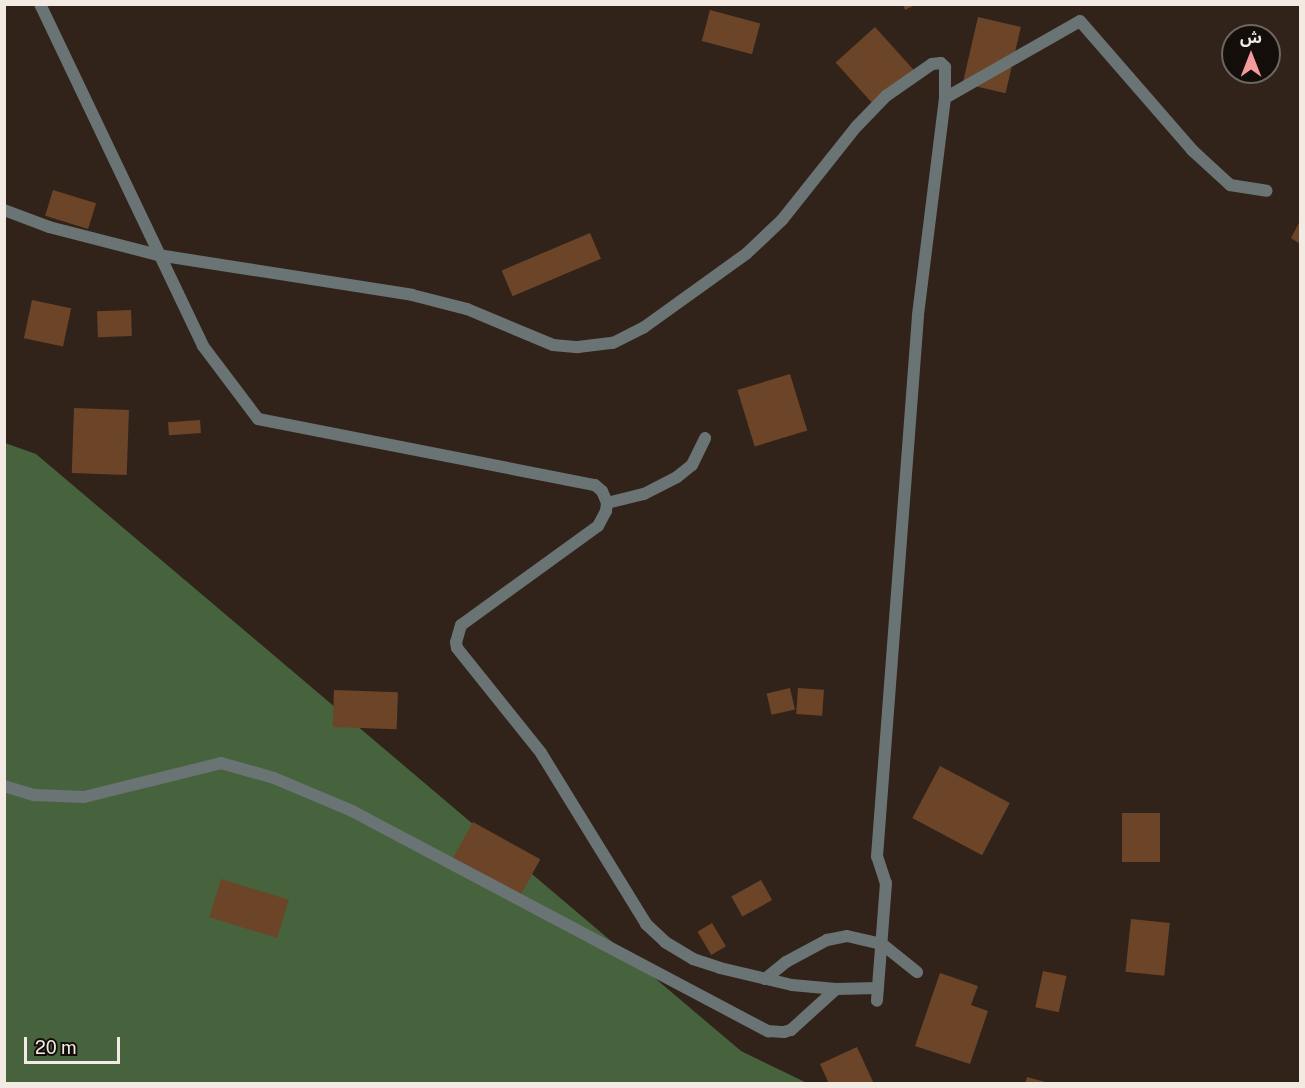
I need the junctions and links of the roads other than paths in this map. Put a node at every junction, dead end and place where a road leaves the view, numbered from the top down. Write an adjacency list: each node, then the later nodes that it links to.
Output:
1 (40, 4): 5 (lane)
2 (945, 98): 3 (lane); 5 (lane); 9 (lane)
3 (1267, 191)
4 (4, 210): 5 (lane)
5 (158, 255): 7 (lane)
6 (705, 438): 7 (lane)
7 (607, 503): 11 (lane)
8 (4, 786): 12 (lane)
9 (882, 944): 10 (lane); 11 (lane); 12 (lane)
10 (917, 972)
11 (765, 979): 12 (lane)
12 (836, 989)

